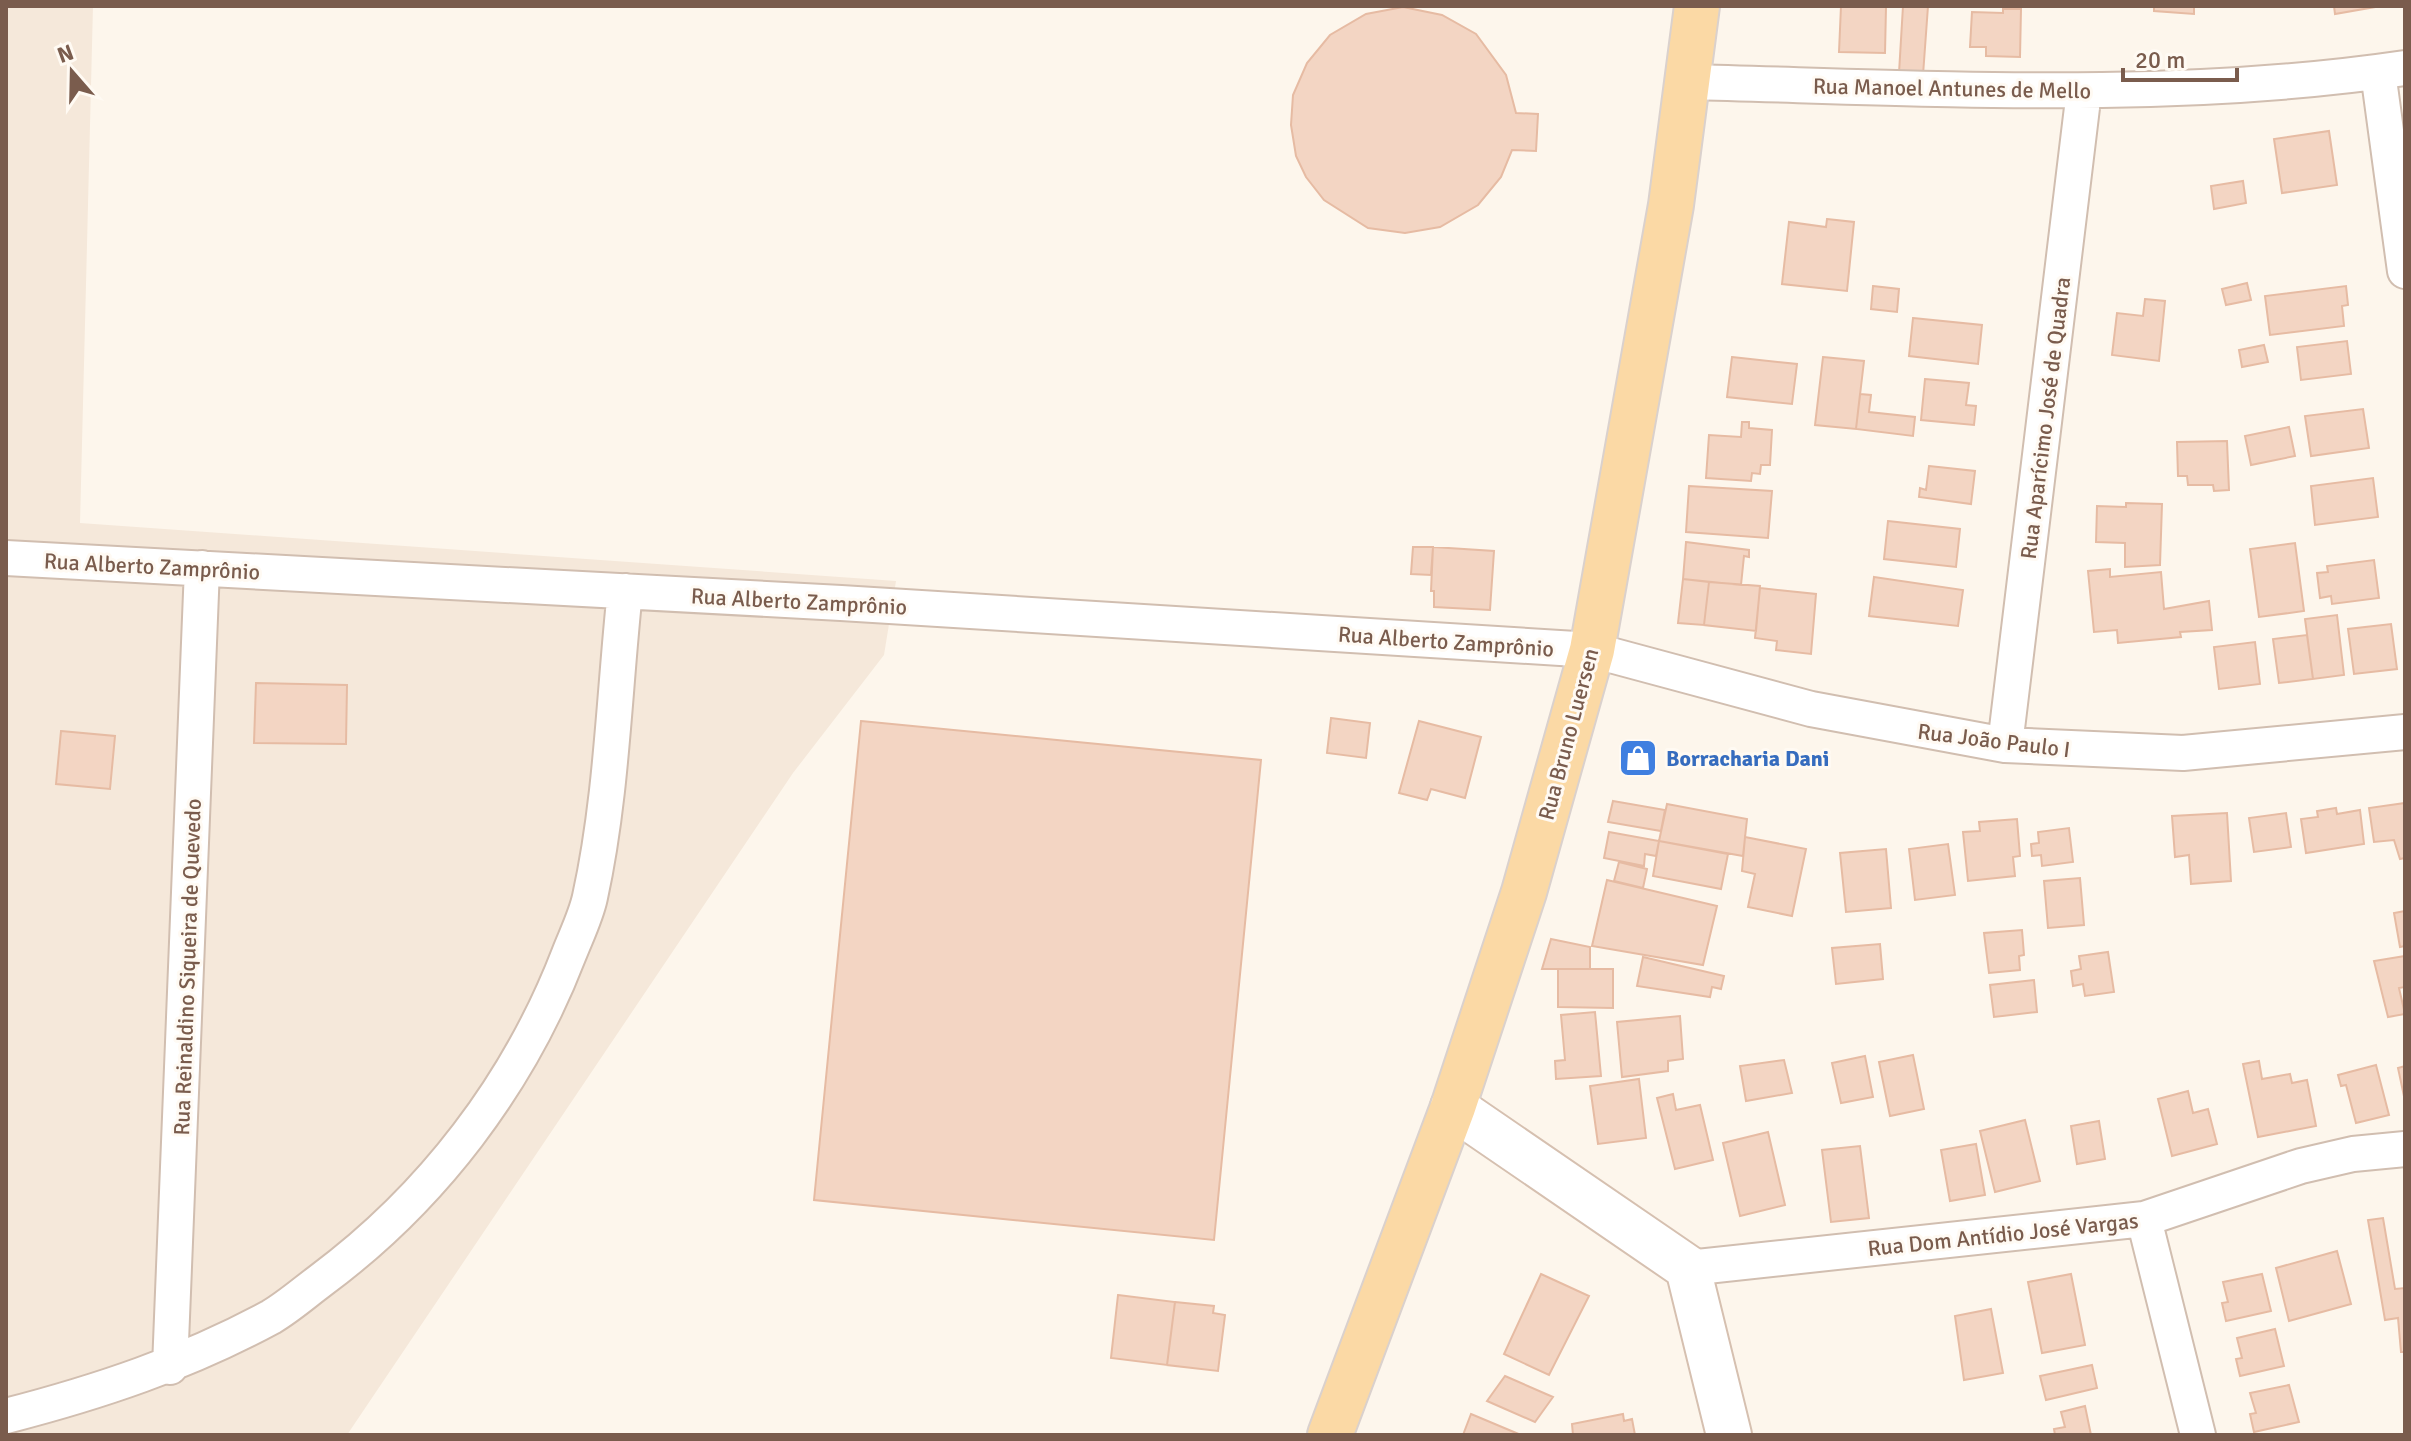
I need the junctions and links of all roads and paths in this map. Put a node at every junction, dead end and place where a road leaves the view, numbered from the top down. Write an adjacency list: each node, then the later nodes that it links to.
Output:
1 (1697, 6): 3 (main road, Rua Bruno Luersen)
2 (2391, 70): 4 (street, Rua Manoel Antunes de Mello); 5 (street)
3 (1689, 82): 4 (street, Rua Manoel Antunes de Mello); 9 (main road, Rua Bruno Luersen)
4 (2084, 91): 11 (street, Rua Aparícimo José de Quadra)
5 (2405, 271)
6 (6, 558): 7 (street, Rua Alberto Zamprônio)
7 (202, 568): 8 (street, Rua Alberto Zamprônio); 16 (street, Rua Reinaldino Siqueira de Quevedo)
8 (625, 591): 9 (street, Rua Alberto Zamprônio); 16 (street)
9 (1592, 650): 11 (street, Rua João Paulo I); 12 (main road, Rua Bruno Luersen)
10 (2405, 732): 11 (street, Rua João Paulo I)
11 (2005, 745)
12 (1453, 1107): 15 (street); 18 (main road, Rua Bruno Luersen)
13 (2405, 1149): 14 (street, Rua Dom Antídio José Vargas)
14 (2144, 1219): 15 (street, Rua Dom Antídio José Vargas); 20 (street)
15 (1688, 1268): 19 (street)
16 (170, 1367): 17 (street)
17 (6, 1416)
18 (1330, 1435)
19 (1729, 1435)
20 (2198, 1435)

